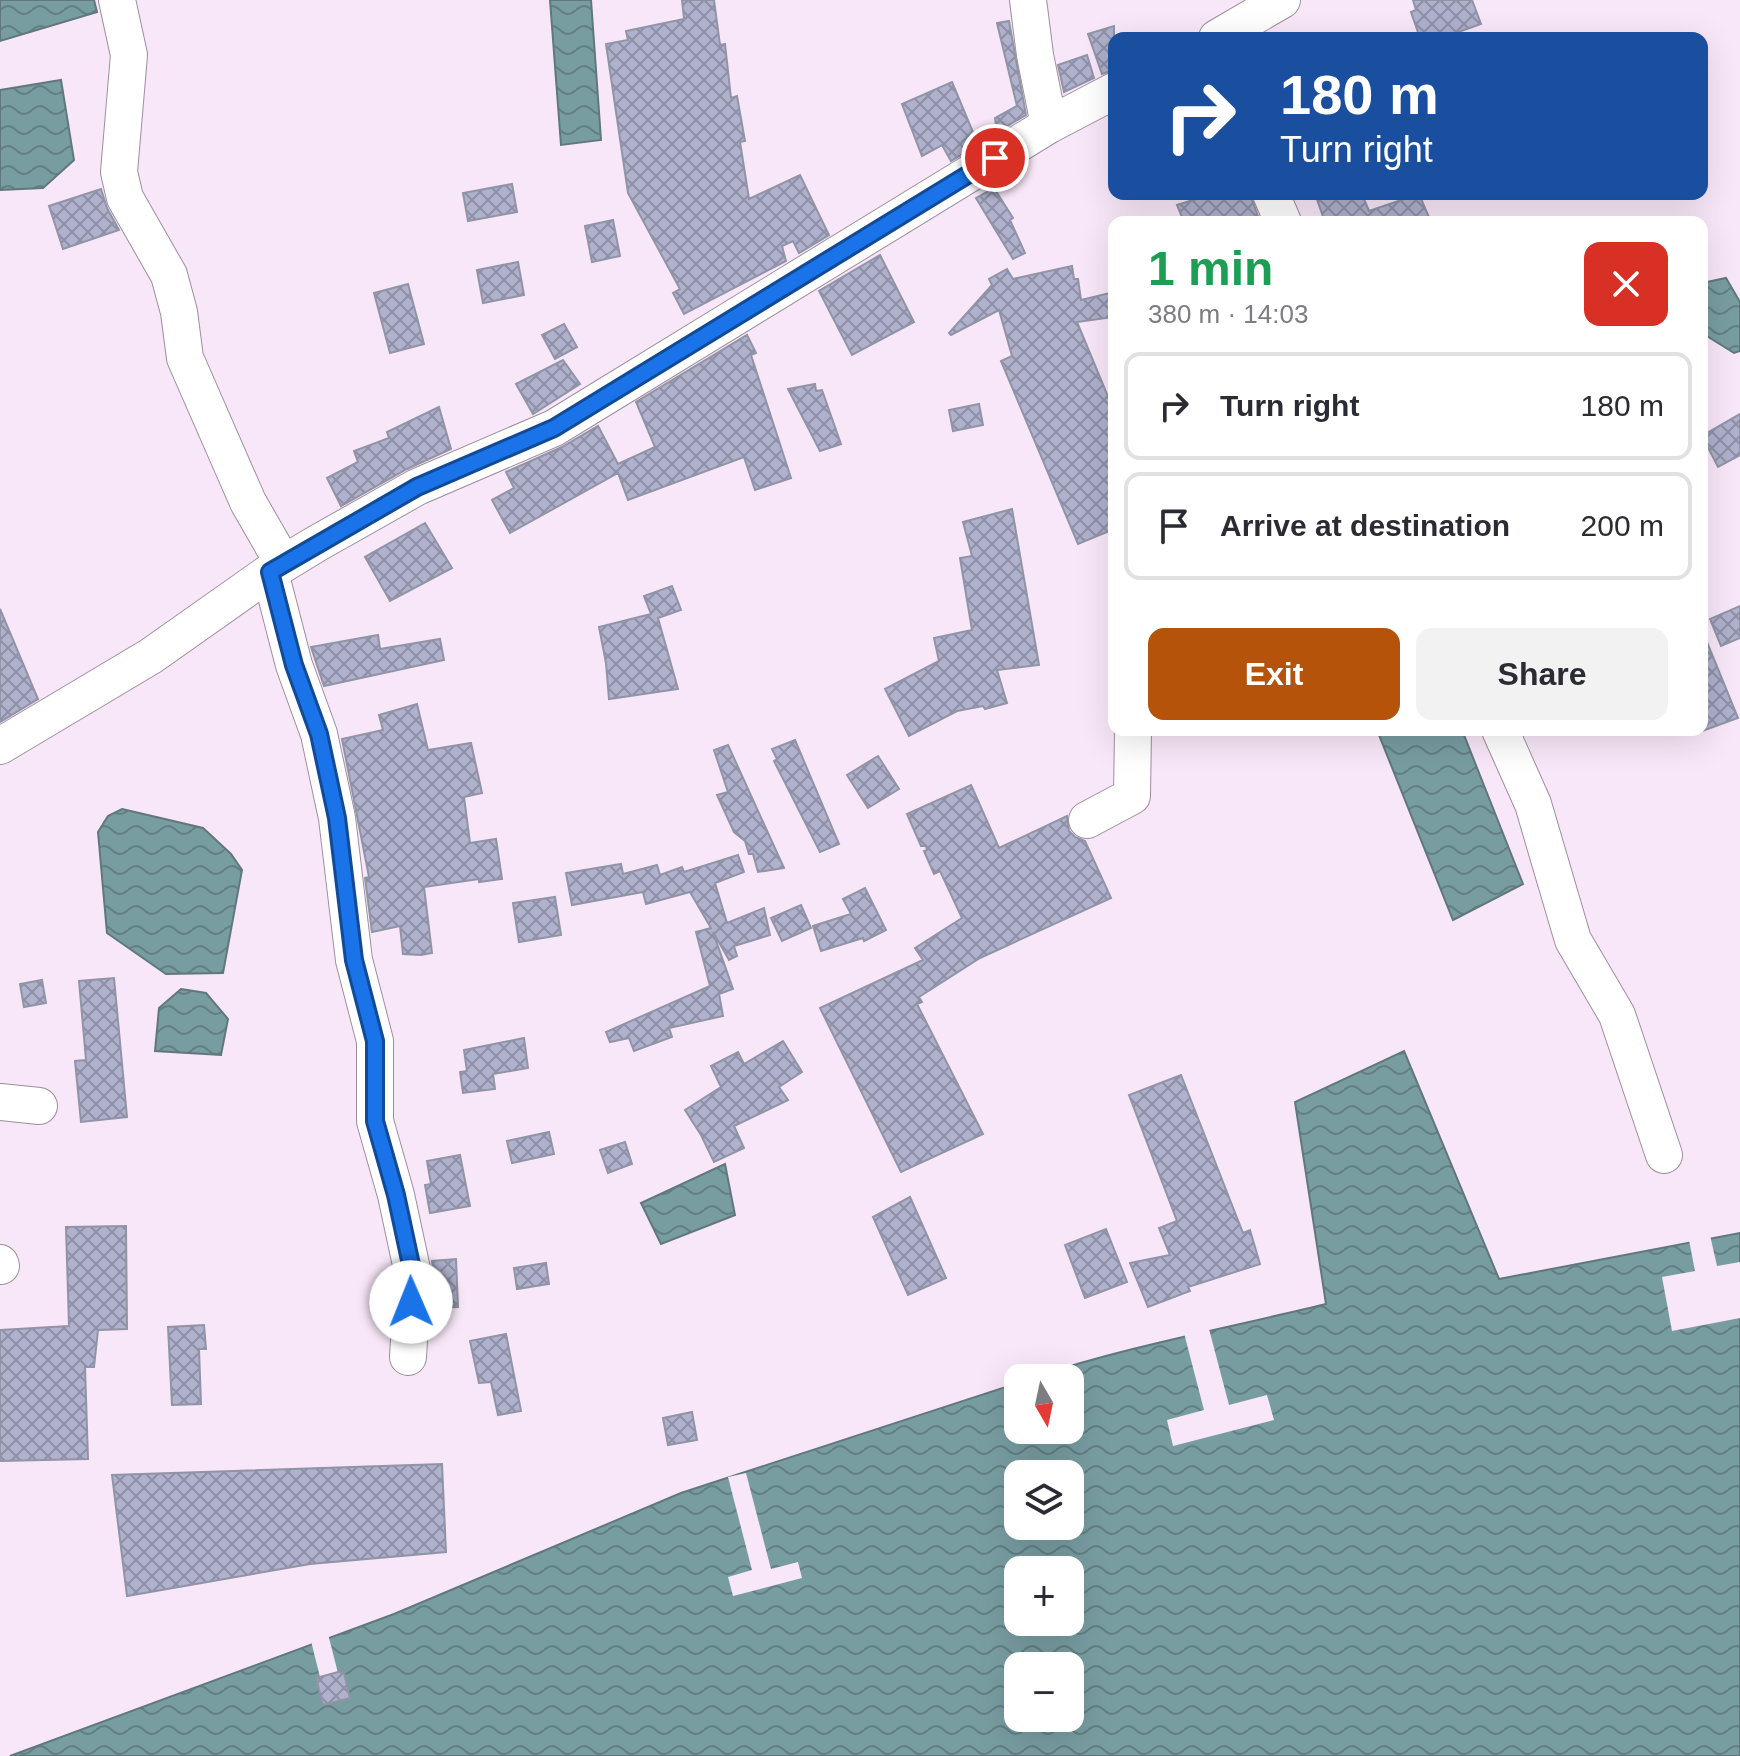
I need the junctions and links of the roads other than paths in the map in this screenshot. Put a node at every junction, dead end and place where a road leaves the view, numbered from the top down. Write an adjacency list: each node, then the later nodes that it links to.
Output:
1 (117, 0): 7 (street)
2 (1028, 0): 6 (street)
3 (1282, 0): 4 (street)
4 (1227, 32)
5 (1108, 94): 6 (street)
6 (1049, 125): 7 (street)
7 (277, 568): 10 (street); 15 (street)
8 (1133, 736): 11 (street)
9 (1503, 736): 14 (street)
10 (0, 746)
11 (1087, 820)
12 (0, 1102): 13 (street)
13 (39, 1106)
14 (1664, 1155)
15 (408, 1357)

